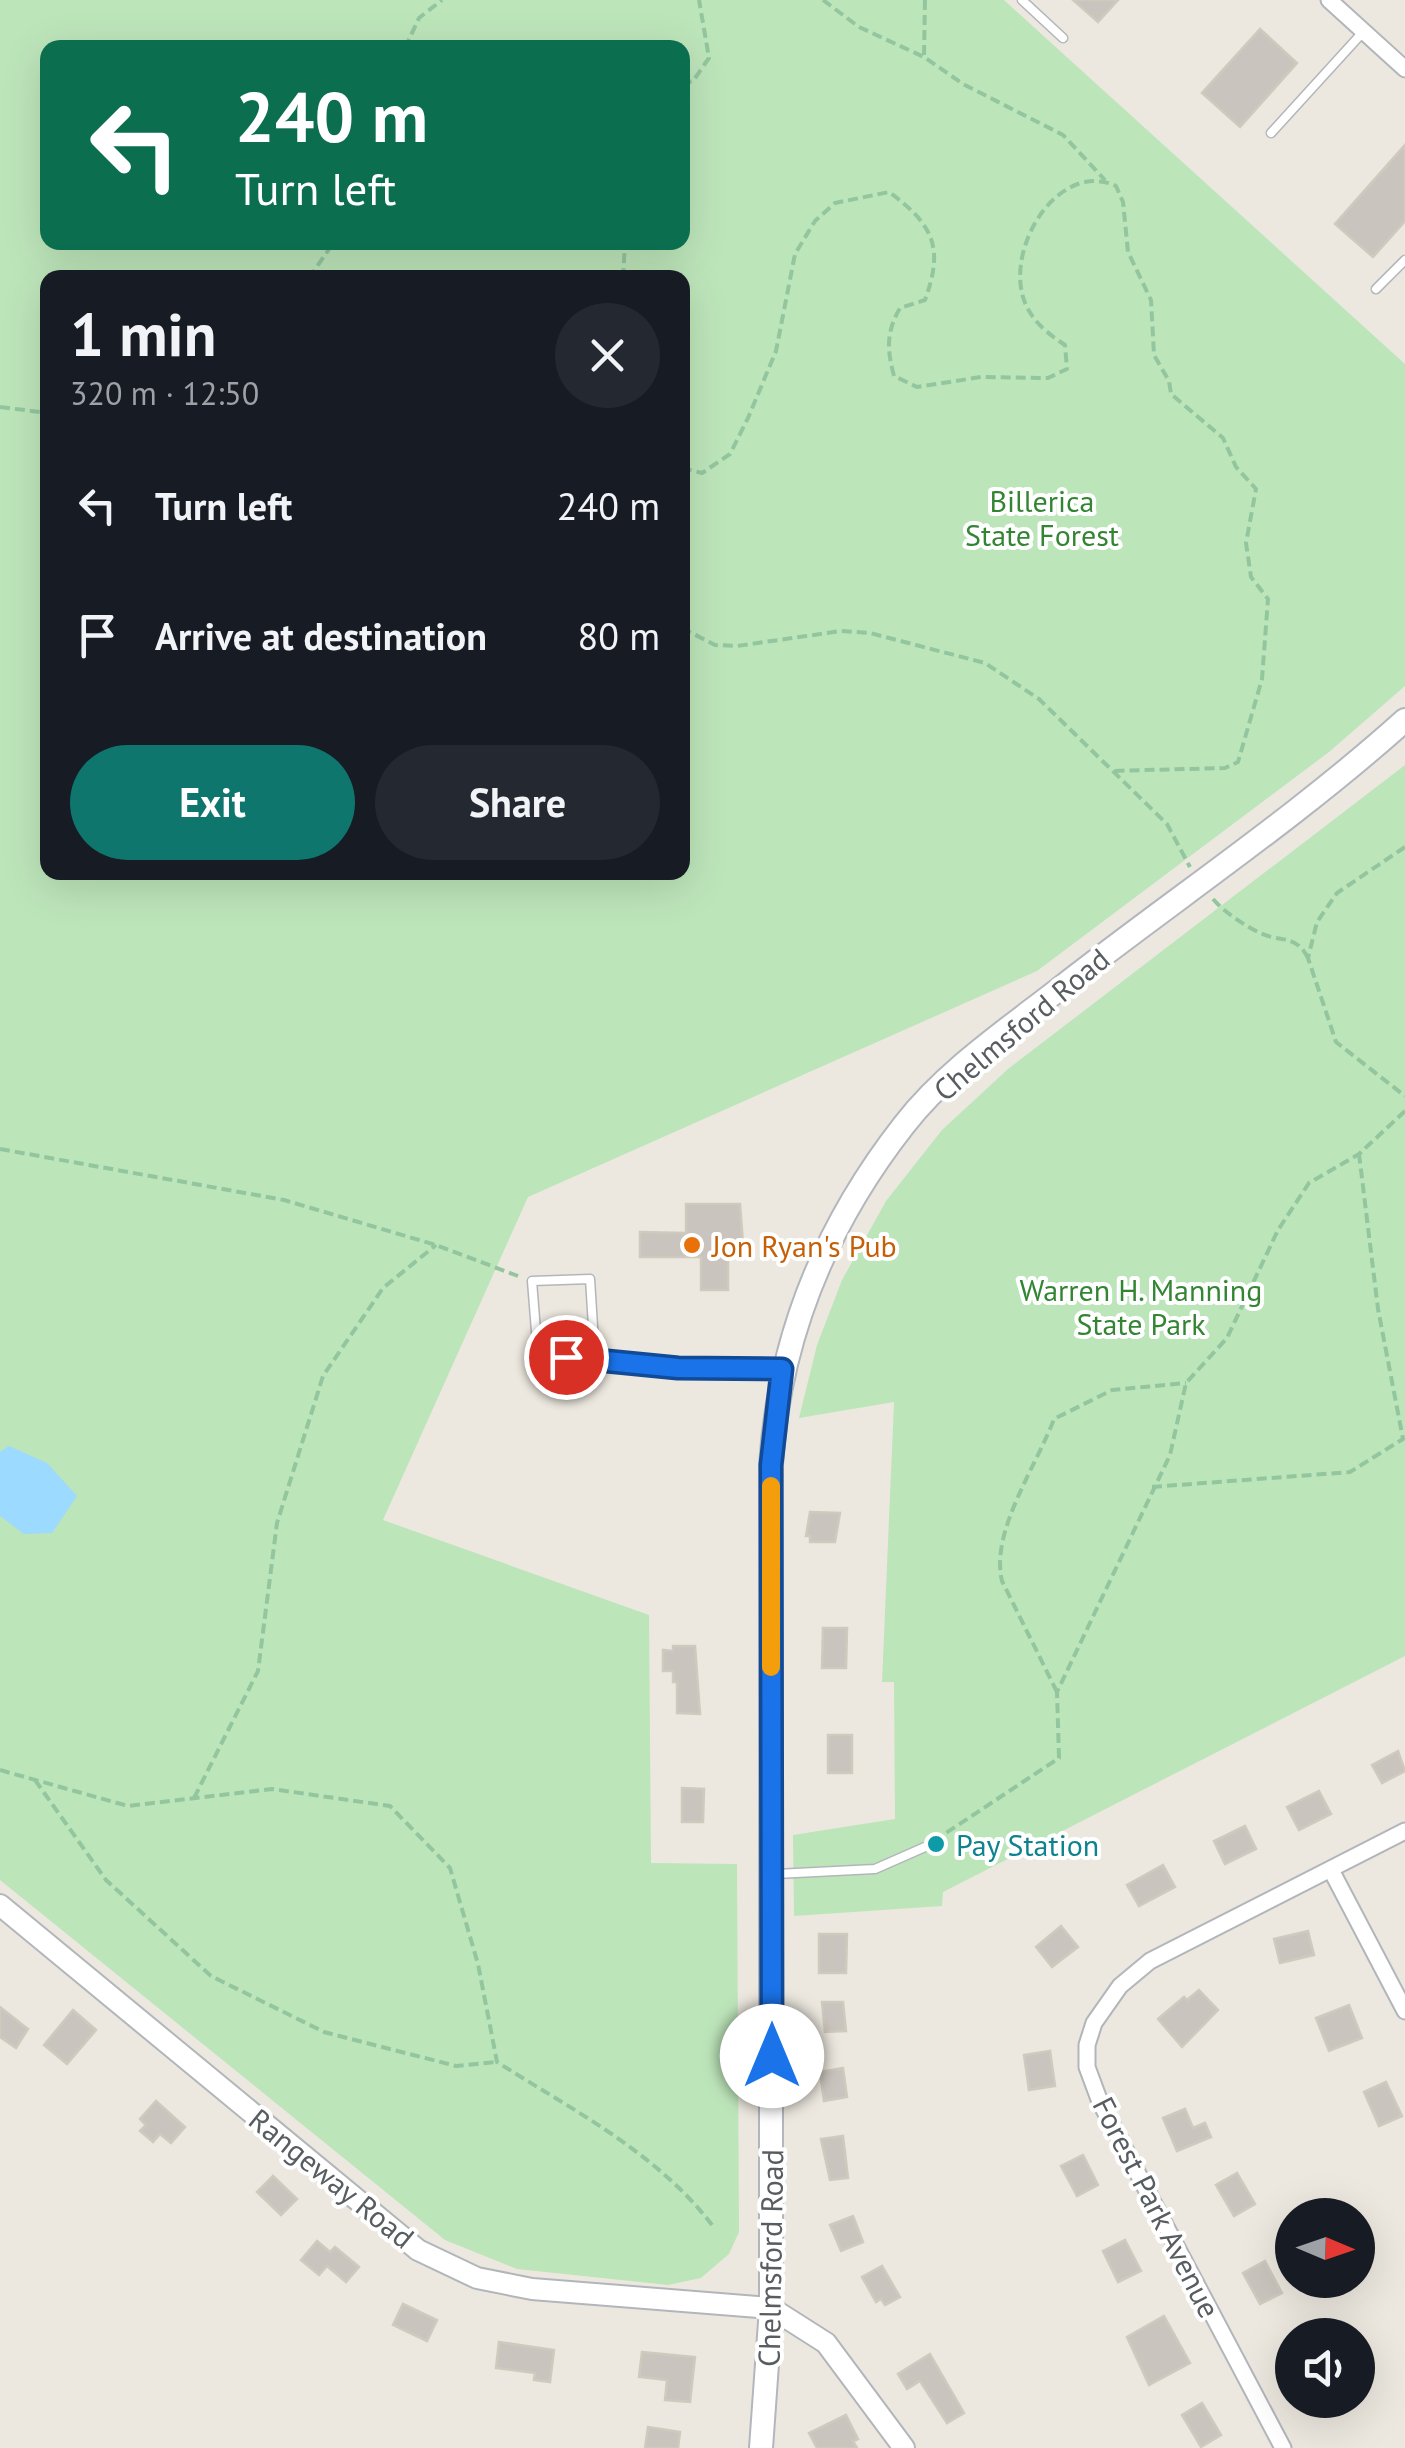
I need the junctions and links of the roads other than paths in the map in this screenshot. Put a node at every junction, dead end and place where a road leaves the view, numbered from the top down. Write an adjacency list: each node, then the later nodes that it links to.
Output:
1 (1022, 0): 4 (lane)
2 (1329, 0): 3 (street)
3 (1364, 31): 5 (street); 6 (lane)
4 (1063, 38)
5 (1405, 68)
6 (1271, 133)
7 (1405, 260): 8 (lane)
8 (1376, 289)
9 (1405, 720): 11 (main road, Chelmsford Road)
10 (595, 1358): 10 (lane); 11 (lane)
11 (782, 1369): 15 (main road, Chelmsford Road)
12 (1405, 1831): 14 (street, Forest Park Avenue)
13 (924, 1848): 15 (lane)
14 (1331, 1870): 17 (street); 21 (street, Forest Park Avenue)
15 (772, 1875): 18 (main road, Chelmsford Road)
16 (0, 1904): 18 (street, Rangeway Road)
17 (1405, 2011)
18 (772, 2308): 19 (main road, Chelmsford Road); 20 (street, Rangeway Road)
19 (760, 2448)
20 (904, 2448)
21 (1284, 2448)

